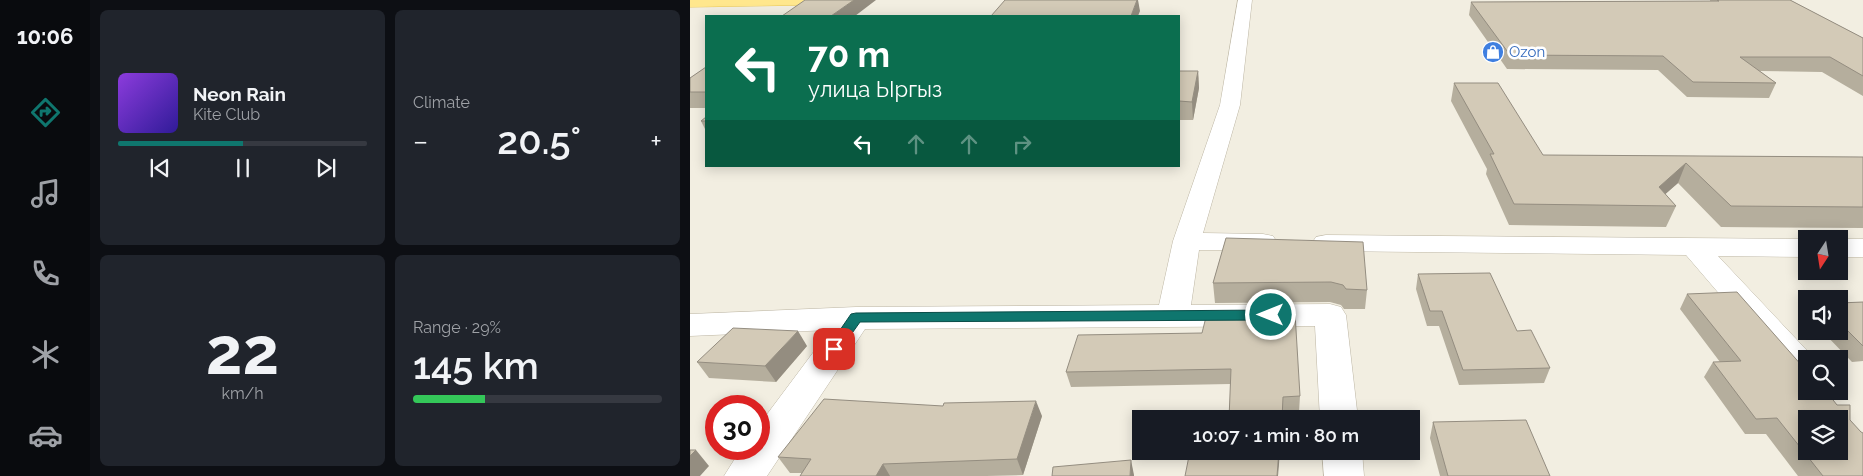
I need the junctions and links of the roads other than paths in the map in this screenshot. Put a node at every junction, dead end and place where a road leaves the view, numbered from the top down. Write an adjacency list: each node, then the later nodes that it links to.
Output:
1 (865, 0): 3 (main road)
2 (1245, 0): 4 (street)
3 (690, 3)
4 (1187, 241): 5 (street); 9 (street)
5 (1694, 247): 6 (street); 12 (street)
6 (1798, 248)
7 (1848, 248): 8 (street)
8 (1863, 248)
9 (1173, 316): 10 (street); 13 (street)
10 (856, 318): 11 (street); 15 (street)
11 (690, 325)
12 (1798, 363)
13 (1338, 410)
14 (1343, 460): 16 (street)
15 (744, 476)
16 (1344, 476)

